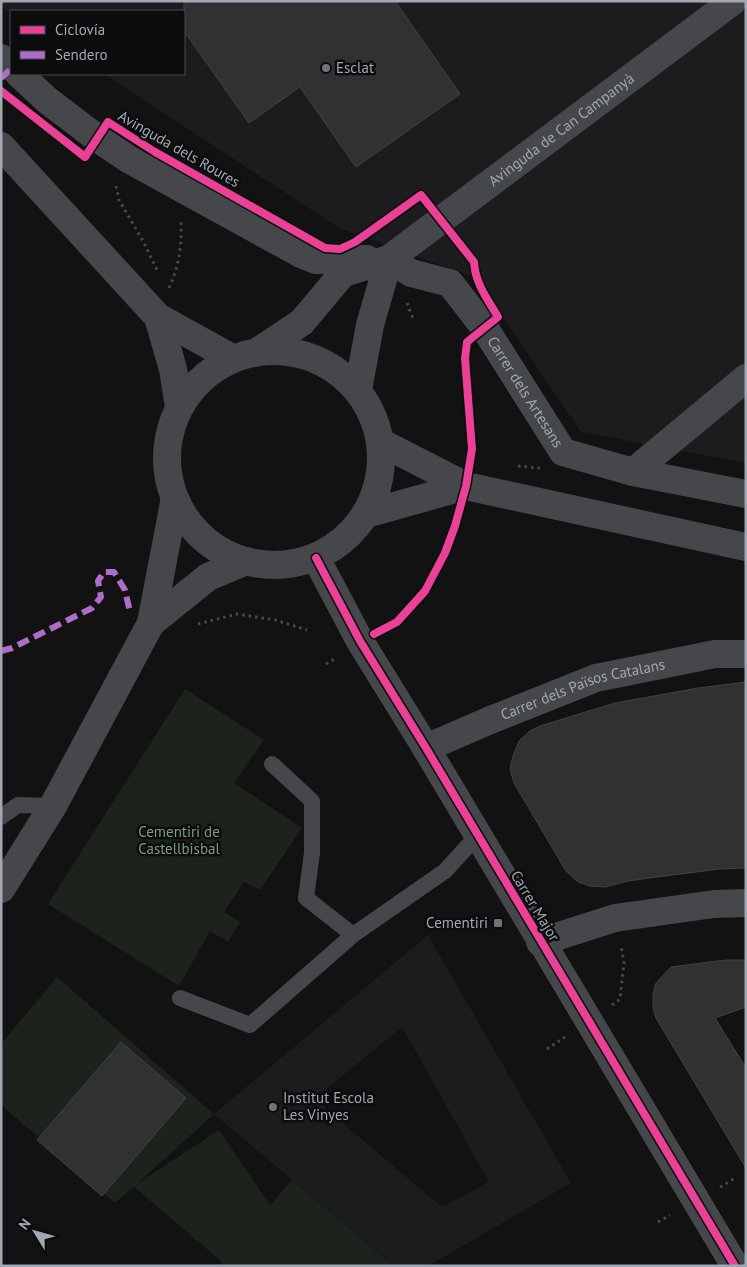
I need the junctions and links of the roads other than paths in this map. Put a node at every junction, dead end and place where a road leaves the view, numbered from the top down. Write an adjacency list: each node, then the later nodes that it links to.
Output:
1 (733, 1): 4 (street, Avinguda de Can Campanyà)
2 (20, 75): 4 (street)
3 (1, 146): 5 (street)
4 (390, 259): 6 (street, Avinguda de Can Campanyà); 9 (street); 12 (street, Carrer dels Artesans)
5 (158, 317): 7 (street); 10 (street)
6 (260, 350): 7 (street); 9 (street)
7 (232, 358): 10 (street)
8 (746, 378): 12 (street)
9 (358, 390): 11 (street)
10 (179, 407): 15 (street)
11 (380, 442): 13 (street); 16 (street)
12 (633, 472): 14 (street, Carrer dels Artesans)
13 (466, 486): 16 (street); 17 (street)
14 (746, 494)
15 (174, 503): 19 (street); 20 (street)
16 (366, 514): 18 (street)
17 (746, 548)
18 (316, 558): 19 (street); 22 (street, Carrer Major)
19 (246, 561): 20 (street)
20 (151, 623): 24 (street)
21 (746, 654): 22 (street, Carrer dels Països Catalans)
22 (426, 748): 26 (street, Carrer Major)
23 (272, 764): 29 (lane)
24 (53, 806): 25 (lane); 27 (street)
25 (1, 817)
26 (477, 836): 29 (lane); 30 (street, Carrer Major)
27 (1, 889)
28 (746, 903): 30 (street)
29 (353, 935): 31 (lane)
30 (540, 942): 32 (street, Carrer Major)
31 (180, 998)
32 (735, 1266)

